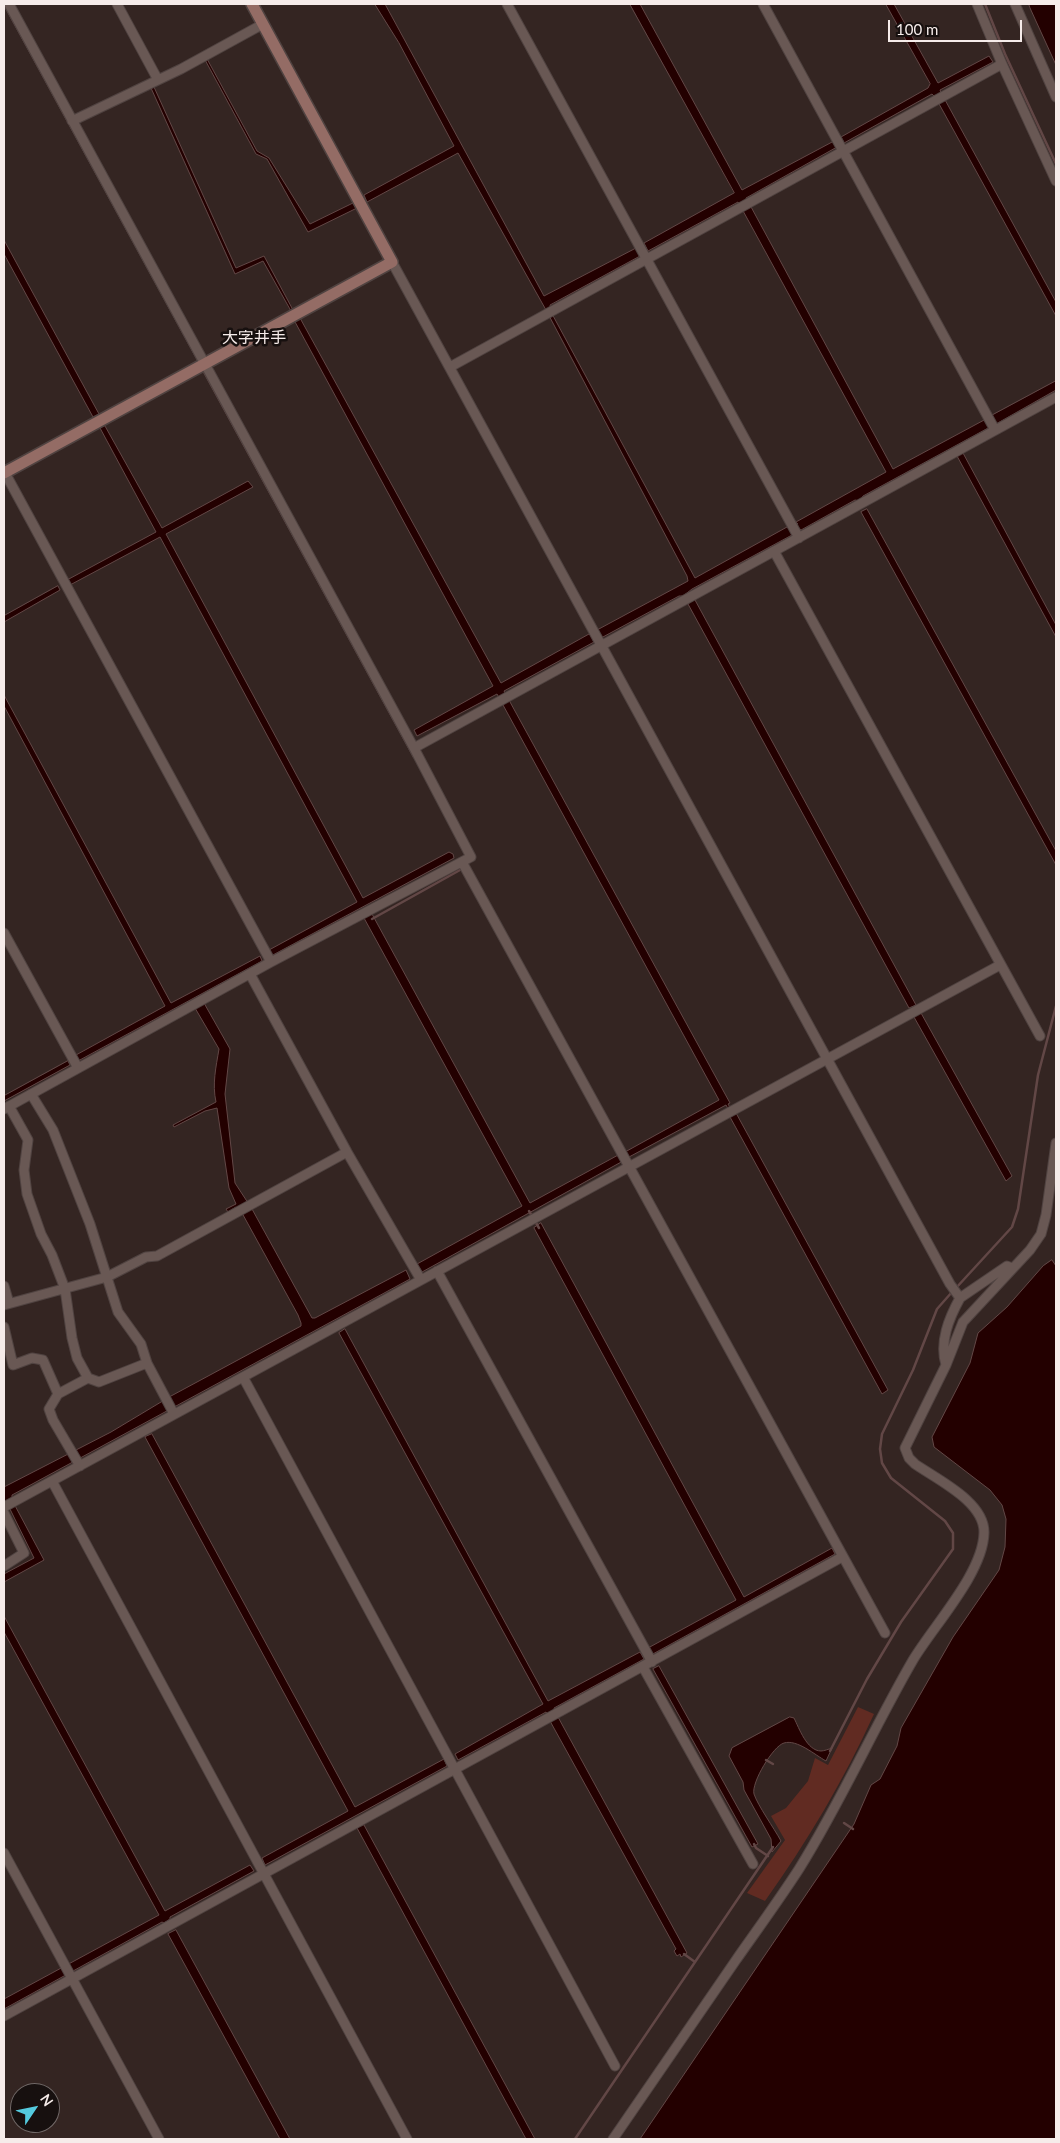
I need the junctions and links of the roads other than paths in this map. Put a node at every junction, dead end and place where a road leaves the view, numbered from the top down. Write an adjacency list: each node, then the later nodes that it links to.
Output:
1 (9, 4): 12 (street)
2 (118, 4): 10 (street)
3 (252, 4): 8 (street)
4 (508, 4): 15 (street)
5 (764, 4): 13 (street)
6 (978, 4): 9 (street)
7 (1015, 4): 11 (street)
8 (263, 24): 10 (street); 16 (street)
9 (1002, 64): 13 (street); 14 (street)
10 (158, 80): 12 (street)
11 (1056, 97)
12 (72, 120): 17 (street)
13 (840, 145): 15 (street); 20 (street)
14 (1056, 181)
15 (643, 252): 18 (street); 22 (street)
16 (392, 262): 17 (street); 18 (street)
17 (205, 364): 21 (street); 25 (street)
18 (450, 367): 24 (street)
19 (1056, 397): 20 (street)
20 (992, 424): 22 (street)
21 (4, 472): 28 (street)
22 (795, 531): 23 (street)
23 (774, 551): 24 (street); 29 (street)
24 (598, 639): 25 (street); 32 (street)
25 (414, 748): 26 (street)
26 (462, 862): 28 (street); 38 (street)
27 (4, 933): 33 (street)
28 (271, 962): 30 (street)
29 (1000, 965): 31 (street); 32 (street)
30 (250, 974): 33 (street); 37 (street)
31 (1040, 1036)
32 (828, 1058): 38 (street); 45 (street)
33 (78, 1068): 34 (street)
34 (31, 1094): 35 (street); 42 (street)
35 (6, 1107): 44 (street)
36 (1056, 1143): 39 (street)
37 (347, 1152): 41 (street); 42 (street)
38 (625, 1159): 40 (street); 57 (street)
39 (1012, 1268): 45 (street); 49 (street)
40 (437, 1271): 41 (street); 60 (street)
41 (416, 1274): 51 (street)
42 (107, 1277): 44 (street); 48 (street)
43 (4, 1286): 46 (street)
44 (65, 1289): 46 (street); 50 (street)
45 (959, 1296): 49 (street)
46 (7, 1304)
47 (4, 1327): 52 (street)
48 (147, 1363): 50 (street); 53 (street)
49 (946, 1365): 71 (street)
50 (88, 1378): 52 (street)
51 (243, 1378): 53 (street); 62 (street)
52 (58, 1394): 54 (street)
53 (173, 1411): 54 (street)
54 (80, 1466): 55 (street)
55 (52, 1481): 56 (street); 65 (street)
56 (4, 1509): 58 (street)
57 (842, 1557): 59 (street); 60 (street)
58 (4, 1566)
59 (884, 1633)
60 (652, 1657): 61 (street)
61 (643, 1668): 62 (street); 64 (street)
62 (456, 1770): 65 (street); 68 (street)
63 (4, 1854): 66 (street)
64 (752, 1864)
65 (263, 1874): 66 (street); 70 (street)
66 (71, 1978): 67 (street); 69 (street)
67 (4, 2016)
68 (615, 2066)
69 (159, 2139)
70 (408, 2139)
71 (613, 2139)

